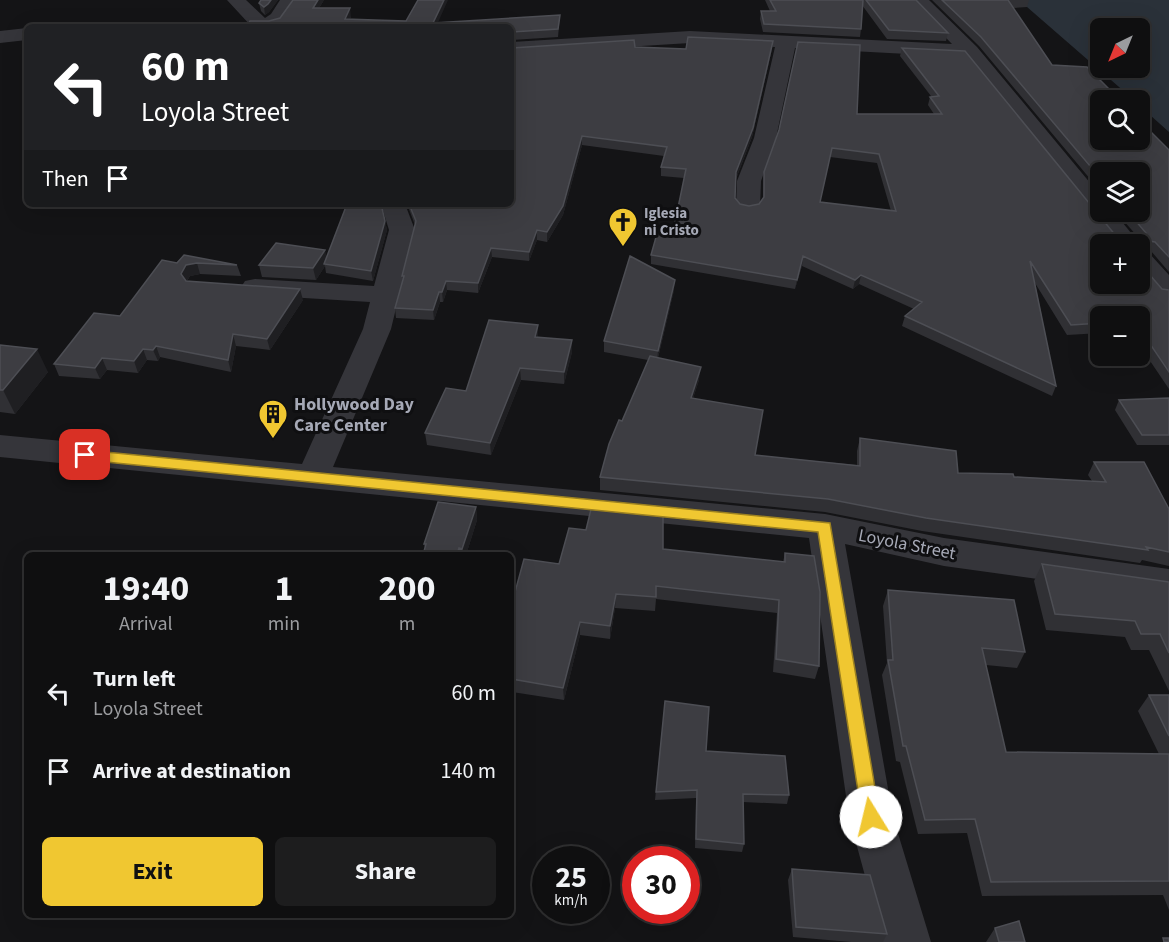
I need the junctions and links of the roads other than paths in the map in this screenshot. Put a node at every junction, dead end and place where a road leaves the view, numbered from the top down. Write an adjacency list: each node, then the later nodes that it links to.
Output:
1 (236, 0): 4 (street)
2 (289, 0): 5 (street)
3 (918, 0): 10 (street)
4 (261, 24)
5 (269, 24)
6 (24, 34): 7 (street)
7 (0, 37)
8 (786, 43): 9 (street); 10 (street); 11 (street)
9 (514, 48)
10 (970, 51): 13 (street)
11 (748, 206)
12 (394, 207): 17 (street)
13 (1119, 234)
14 (1150, 270): 16 (street)
15 (235, 286): 17 (street)
16 (1169, 291)
17 (386, 295): 19 (street)
18 (0, 446): 19 (street, Loyola Street)
19 (313, 476): 20 (street, Loyola Street)
20 (825, 527): 21 (street, Loyola Street); 22 (street)
21 (1169, 583)
22 (907, 942)

